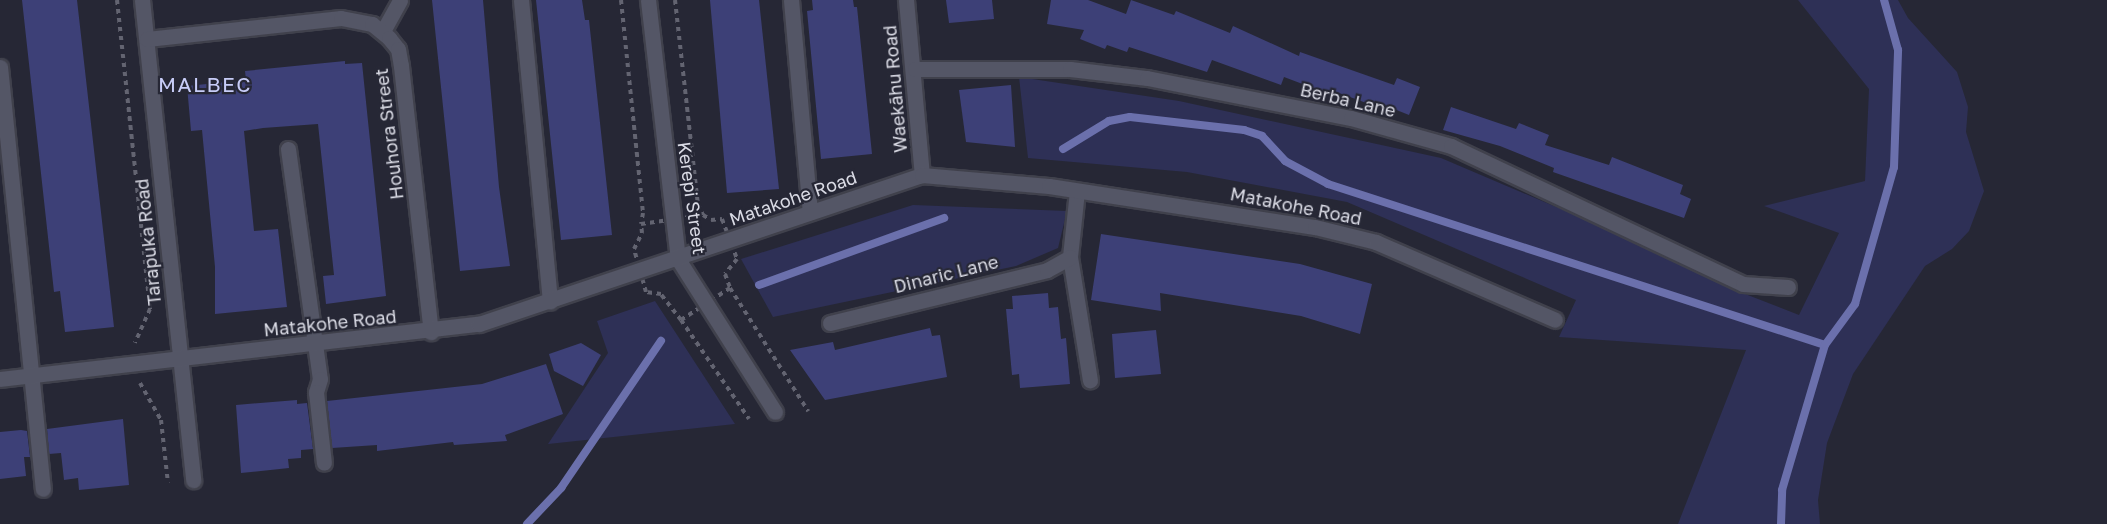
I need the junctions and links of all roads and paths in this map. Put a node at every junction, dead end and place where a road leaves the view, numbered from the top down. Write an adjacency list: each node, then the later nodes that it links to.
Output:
1 (117, 0): 38 (path)
2 (142, 0): 11 (street, Tarapuka Road)
3 (400, 0): 10 (street)
4 (521, 0): 31 (street)
5 (621, 0): 21 (path)
6 (648, 0): 26 (street, Kerepi Street)
7 (675, 0): 18 (path)
8 (791, 0): 17 (street)
9 (906, 0): 13 (street, Waekāhu Road)
10 (383, 31): 11 (street); 36 (street, Houhora Street)
11 (147, 39): 39 (street, Tarapuka Road)
12 (0, 68): 41 (street)
13 (915, 69): 15 (street, Waekāhu Road); 28 (street, Berba Lane)
14 (288, 149): 37 (street)
15 (922, 175): 16 (street, Matakohe Road); 17 (street, Matakohe Road)
16 (1077, 191): 24 (street); 34 (street, Matakohe Road)
17 (810, 212): 26 (street, Matakohe Road)
18 (703, 215): 19 (path); 22 (path)
19 (685, 217)
20 (660, 221): 21 (path)
21 (641, 224): 25 (path)
22 (725, 229)
23 (734, 251): 29 (path)
24 (1070, 256): 35 (street, Dinaric Lane); 43 (street)
25 (636, 258)
26 (678, 259): 31 (street, Matakohe Road); 45 (street, Kerepi Street)
27 (643, 280): 33 (path)
28 (1788, 287)
29 (730, 288): 30 (path); 44 (path)
30 (717, 297)
31 (550, 302): 36 (street, Matakohe Road)
32 (696, 310): 33 (path)
33 (681, 320): 46 (path)
34 (1555, 320)
35 (830, 323)
36 (431, 332): 37 (street, Matakohe Road)
37 (313, 345): 39 (street, Matakohe Road); 47 (street)
38 (136, 353)
39 (180, 358): 41 (street, Matakohe Road); 48 (street, Tarapuka Road)
40 (139, 375): 49 (path)
41 (32, 376): 42 (street, Matakohe Road); 50 (street)
42 (0, 378)
43 (1090, 380)
44 (808, 411)
45 (775, 412)
46 (749, 419)
47 (324, 463)
48 (193, 480)
49 (168, 483)
50 (43, 489)

